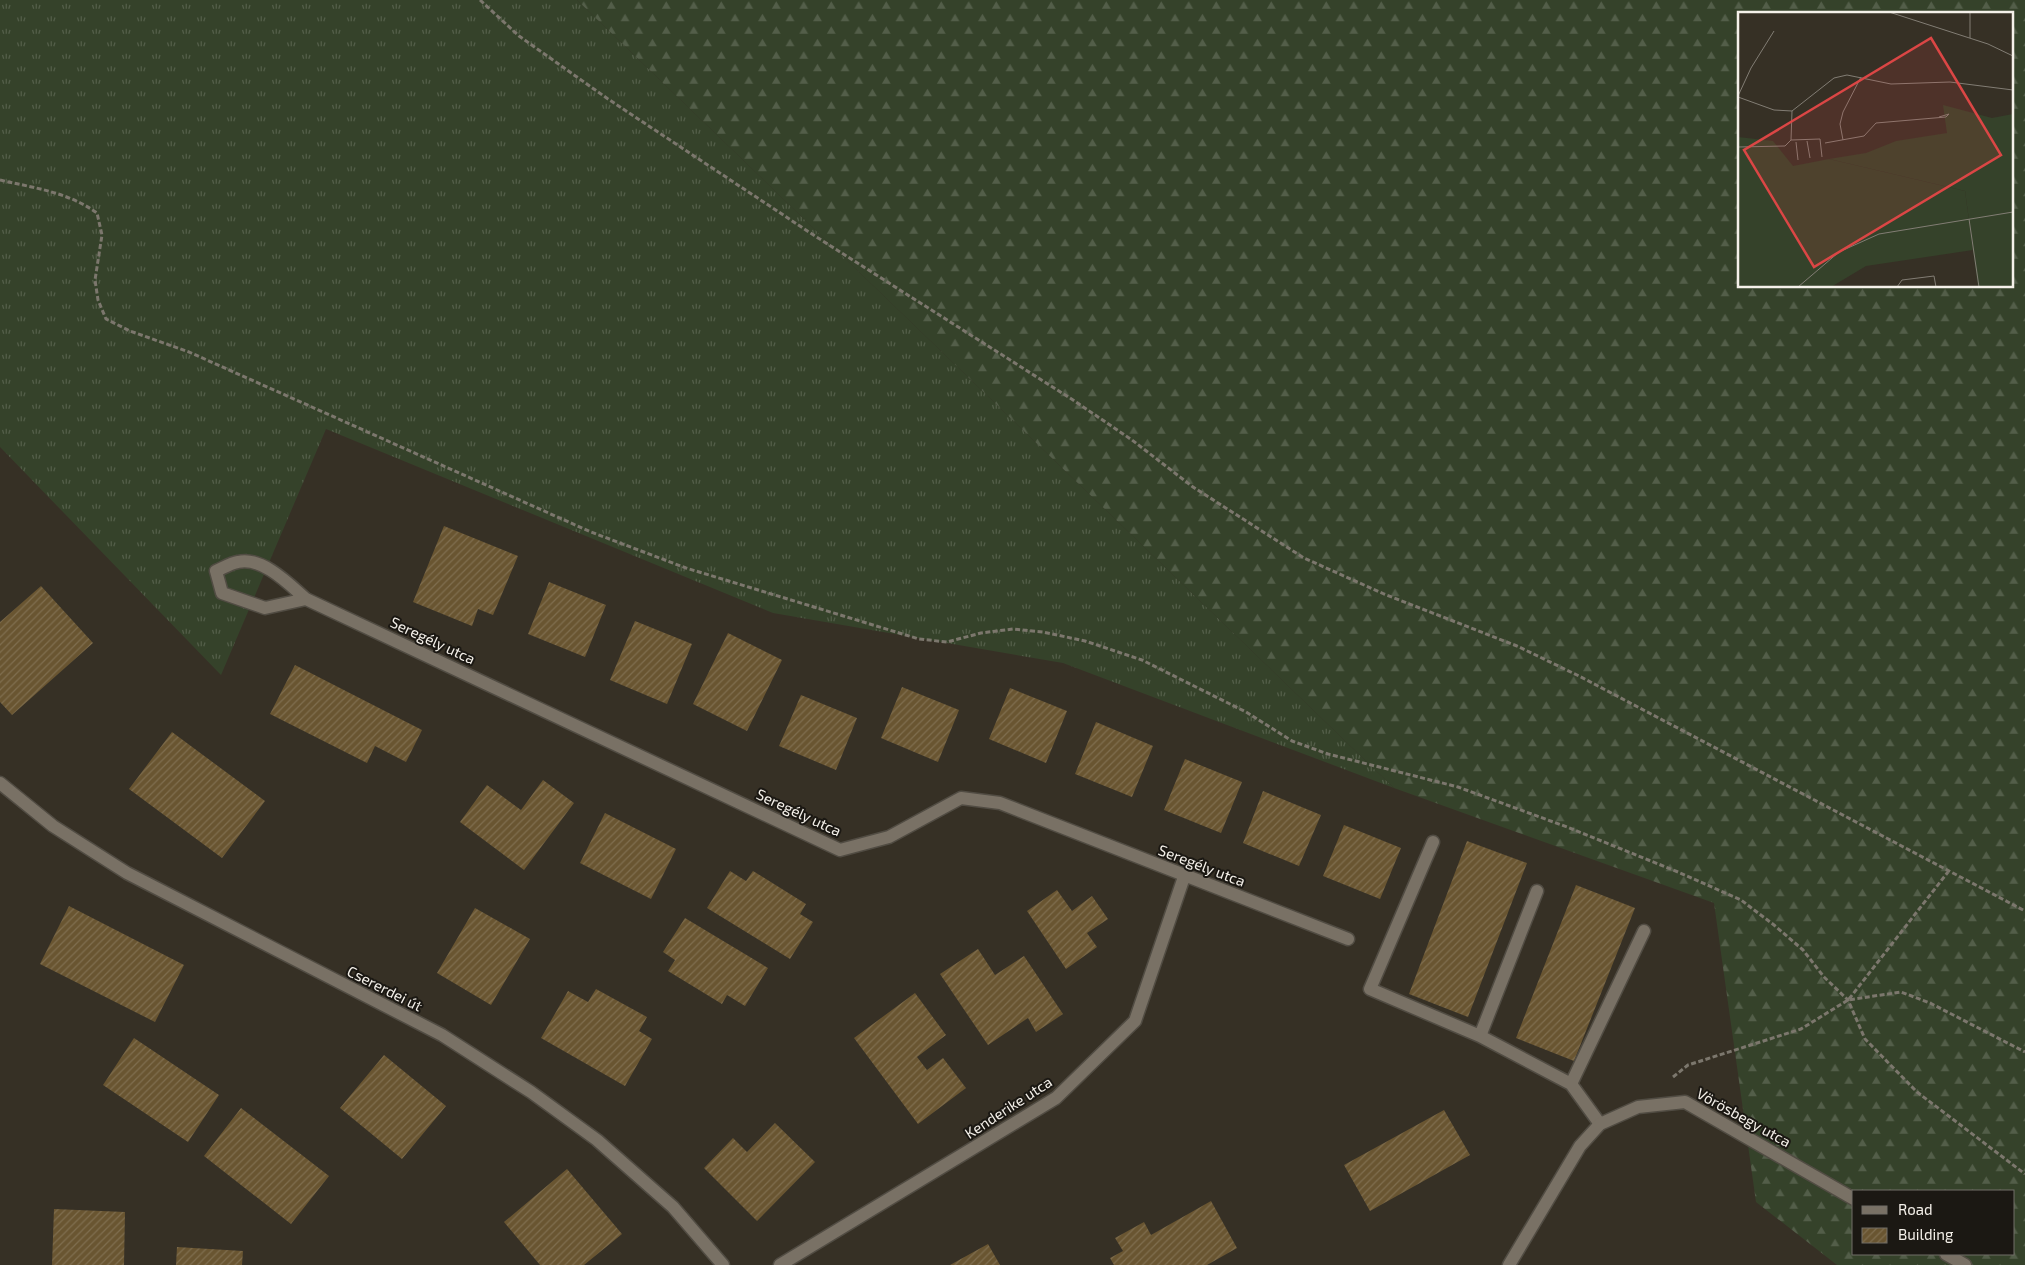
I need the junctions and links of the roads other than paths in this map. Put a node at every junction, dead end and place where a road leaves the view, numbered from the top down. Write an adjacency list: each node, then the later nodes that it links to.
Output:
1 (306, 599): 1 (street, Seregély utca); 4 (street, Seregély utca)
2 (0, 783): 13 (street, Csererdei út)
3 (1433, 842): 8 (street)
4 (1184, 876): 7 (street, Seregély utca); 14 (street, Kenderike utca)
5 (1537, 891): 8 (street)
6 (1644, 931): 9 (street)
7 (1348, 939)
8 (1480, 1036): 9 (street)
9 (1571, 1084): 10 (street)
10 (1600, 1124): 11 (street, Vörösbegy utca); 15 (street, Vörösbegy utca)
11 (1852, 1198)
12 (1948, 1255): 16 (street)
13 (723, 1265)
14 (780, 1265)
15 (1509, 1265)
16 (1965, 1265)

